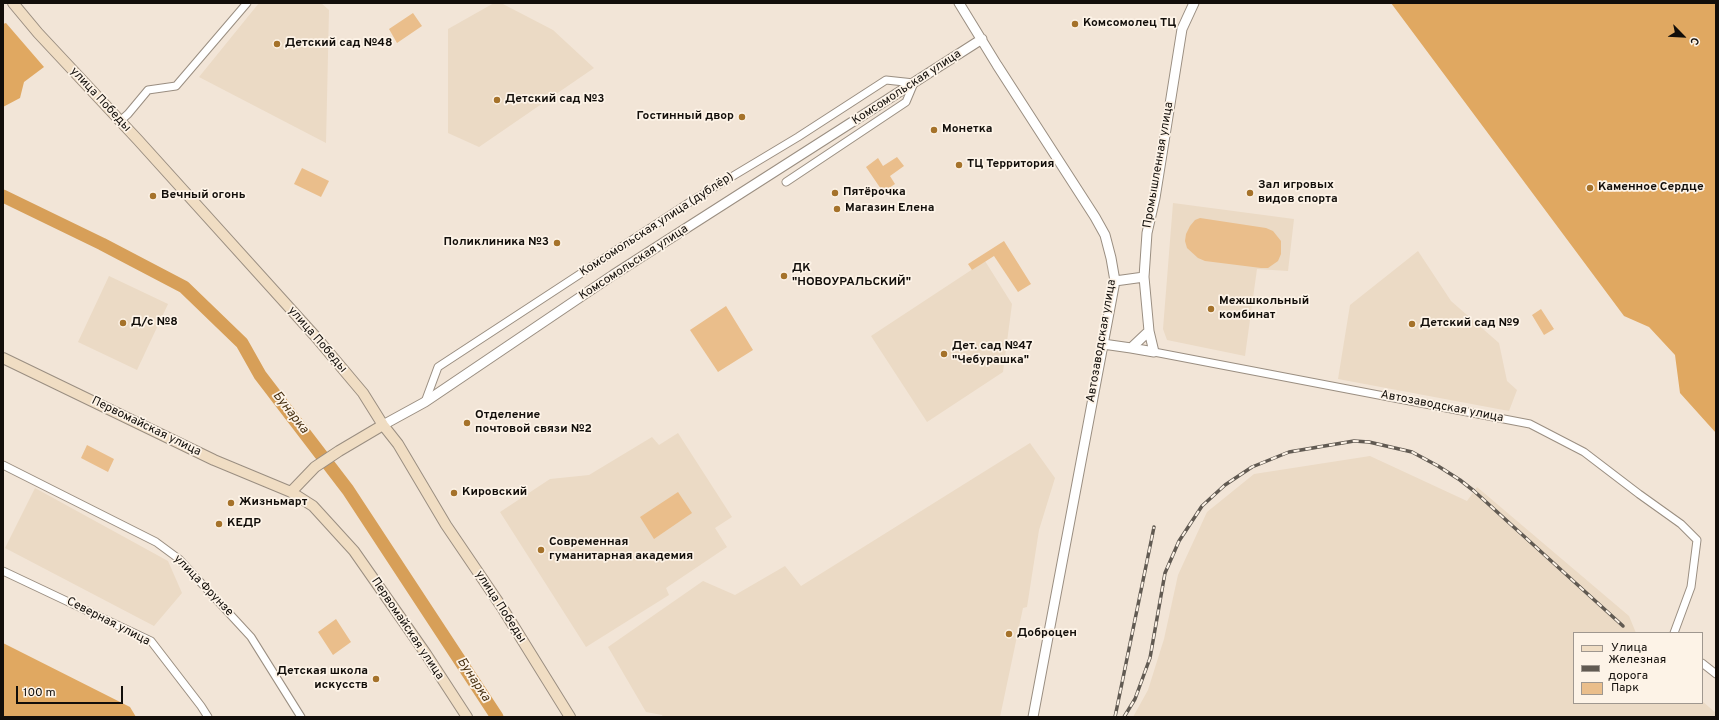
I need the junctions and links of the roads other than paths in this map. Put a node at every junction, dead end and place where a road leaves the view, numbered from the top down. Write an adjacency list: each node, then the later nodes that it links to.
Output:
1 (12, 3): 7 (main road, улица Победы)
2 (247, 3): 7 (street)
3 (959, 3): 5 (street, Автозаводская улица)
4 (1194, 3): 9 (street, Промышленная улица)
5 (982, 39): 6 (street, Комсомольская улица); 10 (street, Автозаводская улица)
6 (914, 83): 8 (street); 16 (street, Комсомольская улица); 16 (street, Комсомольская улица (дублёр))
7 (120, 121): 17 (main road, улица Победы)
8 (786, 182)
9 (1144, 277): 10 (street); 11 (street, Промышленная улица)
10 (1115, 281): 12 (street, Автозаводская улица)
11 (1149, 331): 13 (street); 14 (street, Промышленная улица)
12 (1103, 344): 13 (street); 28 (street, Автозаводская улица)
13 (1131, 348): 14 (street)
14 (1154, 352): 21 (street, Автозаводская улица)
15 (3, 358): 19 (main road, Первомайская улица)
16 (425, 402): 17 (street, Комсомольская улица)
17 (383, 425): 19 (main road, Комсомольская улица); 27 (main road, улица Победы)
18 (3, 465): 25 (street, улица Фрунзе)
19 (291, 492): 26 (main road, Первомайская улица)
20 (3, 571): 24 (street, Северная улица)
21 (1674, 632)
22 (1703, 664): 23 (street)
23 (1716, 674)
24 (208, 717)
25 (301, 717)
26 (467, 717)
27 (570, 717)
28 (1033, 717)

